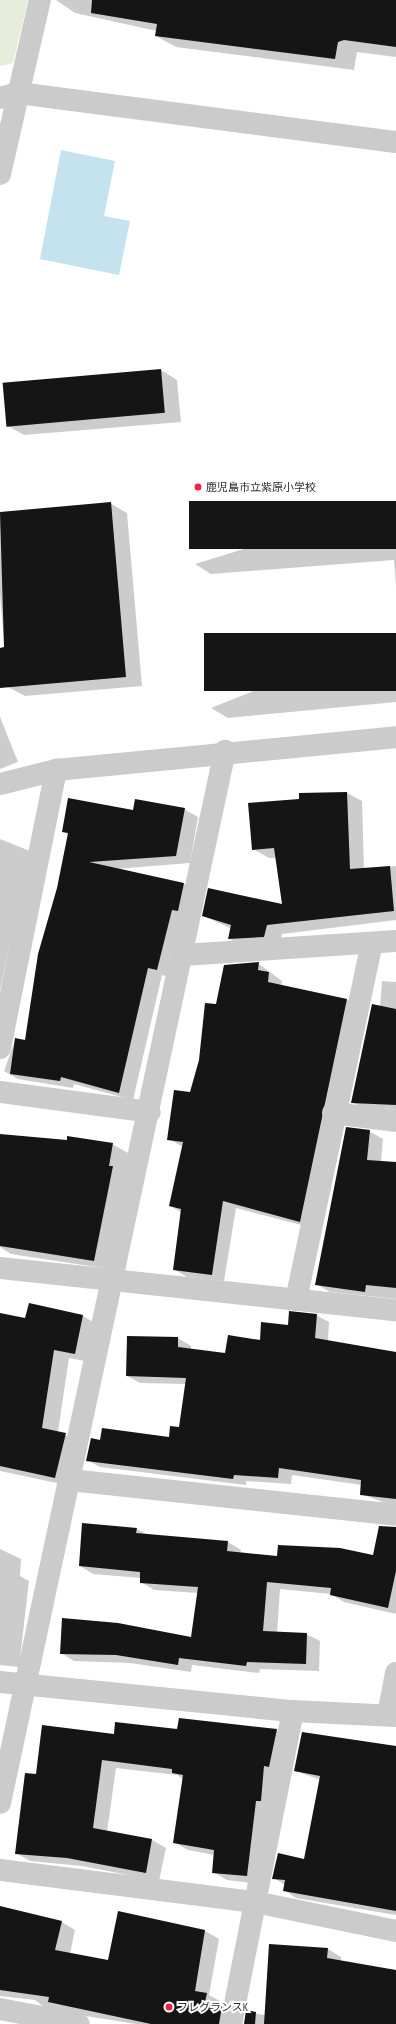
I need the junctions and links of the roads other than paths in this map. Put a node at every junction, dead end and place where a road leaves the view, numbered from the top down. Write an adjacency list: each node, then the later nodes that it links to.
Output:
1 (40, 0): 2 (street)
2 (9, 95): 3 (street); 4 (street)
3 (396, 142)
4 (0, 174)
5 (396, 737): 6 (street)
6 (225, 752): 7 (street); 11 (street)
7 (56, 770): 8 (street); 12 (street)
8 (0, 784)
9 (396, 941): 10 (street)
10 (372, 943): 11 (street); 15 (street)
11 (183, 955): 14 (street)
12 (0, 1048)
13 (0, 1092): 14 (street)
14 (150, 1112): 18 (street)
15 (333, 1113): 16 (street); 19 (street)
16 (396, 1121)
17 (0, 1268): 18 (street)
18 (112, 1282): 19 (street); 21 (street)
19 (296, 1300): 20 (street)
20 (396, 1310)
21 (70, 1480): 22 (street); 25 (street)
22 (396, 1515)
23 (396, 1673): 27 (street)
24 (0, 1682): 25 (street)
25 (25, 1686): 26 (street); 28 (street)
26 (293, 1711): 27 (street); 30 (street)
27 (392, 1715)
28 (0, 1804)
29 (0, 1870): 30 (street)
30 (255, 1902): 31 (street); 34 (street)
31 (396, 1931)
32 (0, 2009): 33 (street)
33 (79, 2024)
34 (231, 2024)

